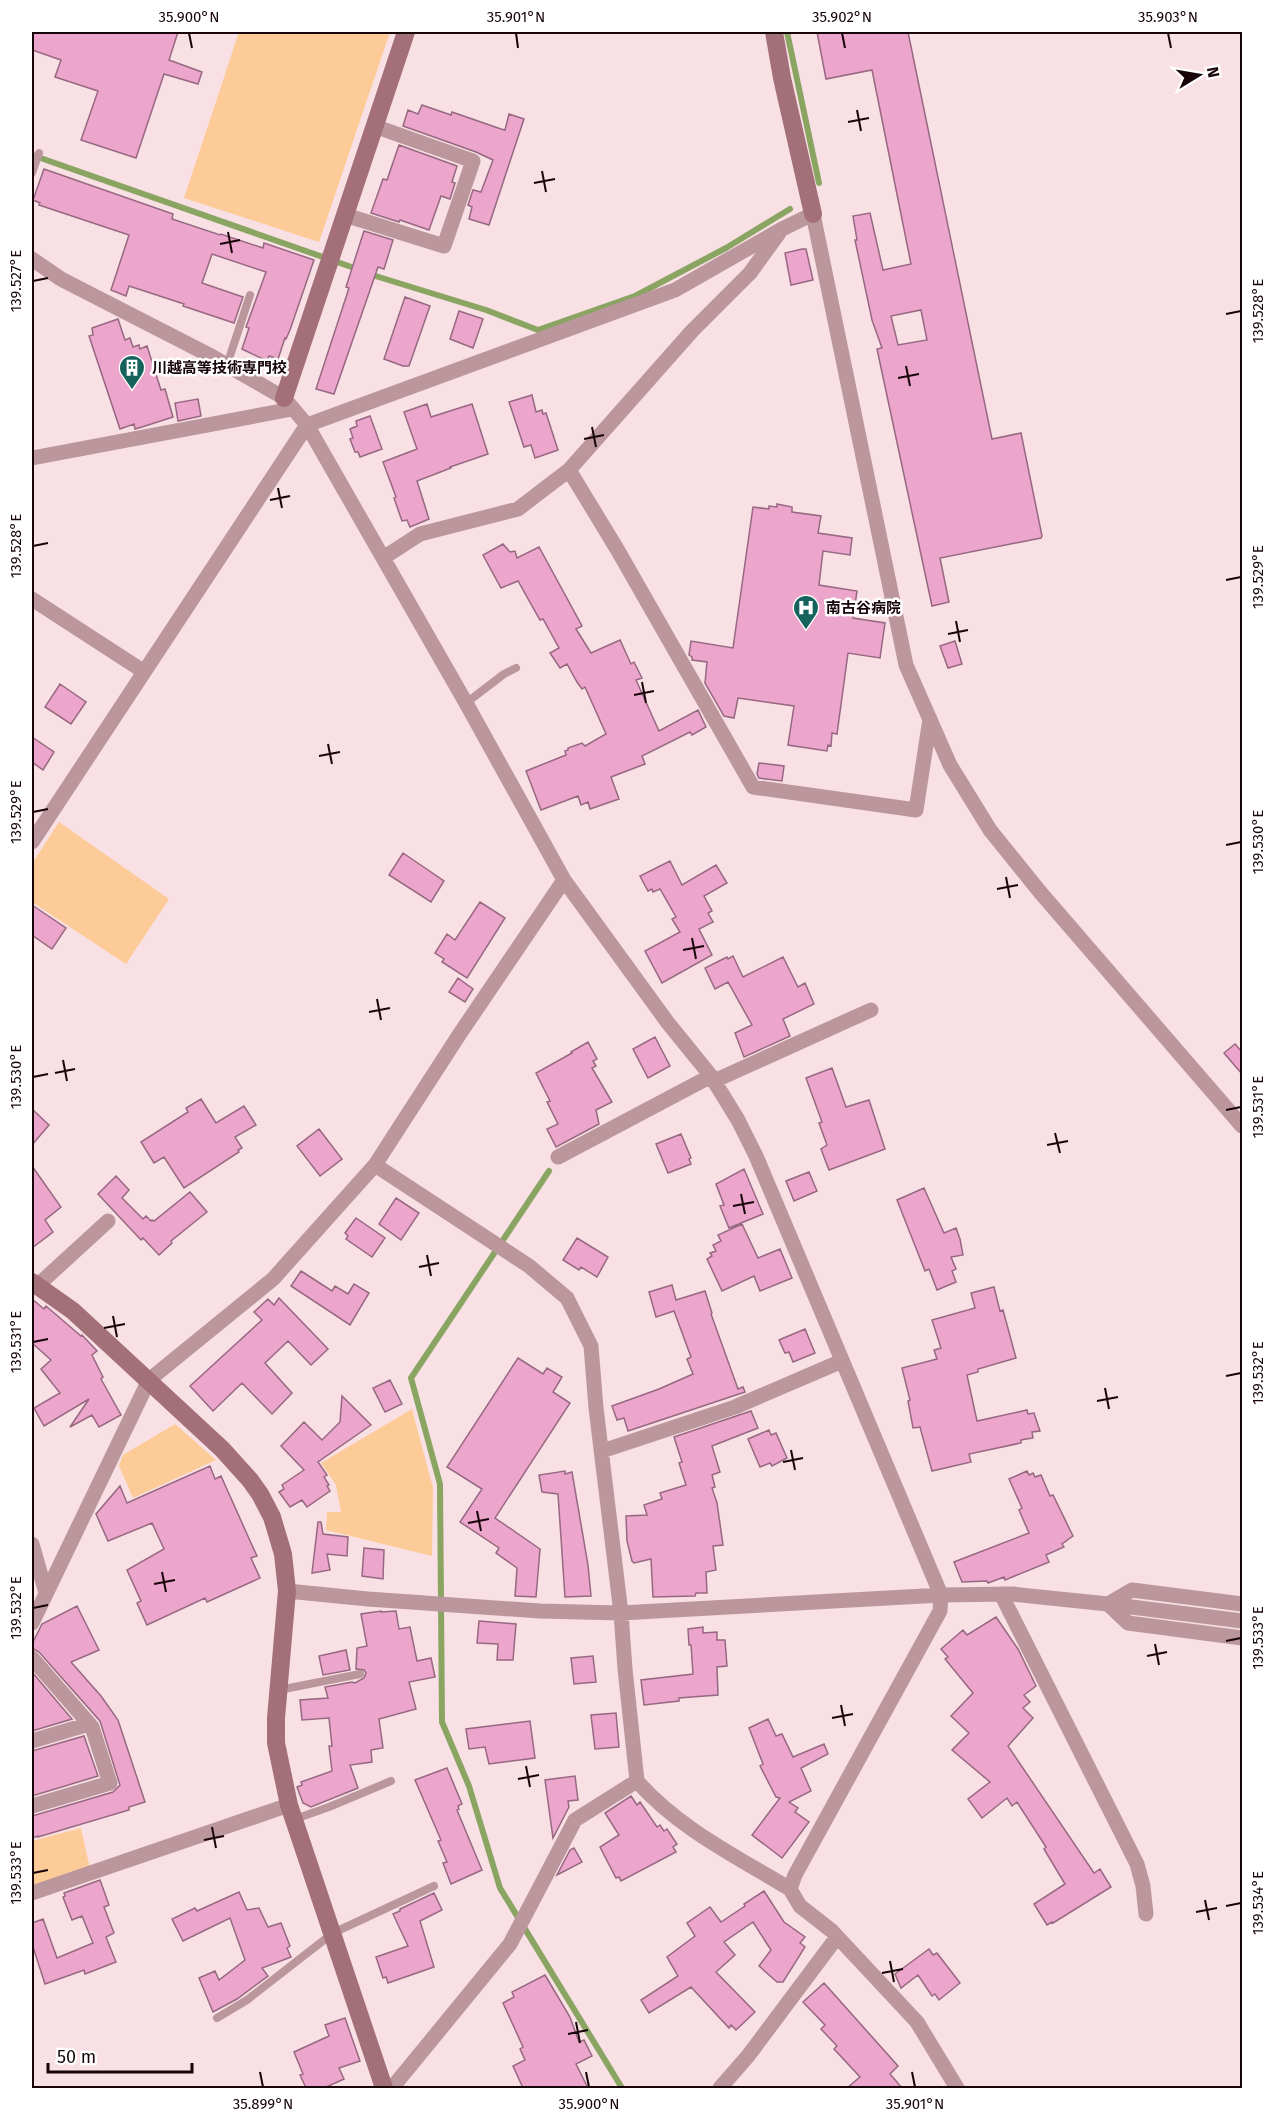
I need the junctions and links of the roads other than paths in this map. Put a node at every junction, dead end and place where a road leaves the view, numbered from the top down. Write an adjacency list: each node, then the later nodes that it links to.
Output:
1 (406, 32): 3 (street)
2 (774, 32): 7 (street)
3 (374, 126): 6 (street); 6 (street)
4 (39, 153): 5 (lane)
5 (32, 173)
6 (345, 214): 12 (street)
7 (813, 214): 8 (street); 21 (street)
8 (782, 229): 13 (street); 15 (street)
9 (32, 259): 11 (street)
10 (250, 295): 11 (lane)
11 (227, 365): 12 (street)
12 (288, 403): 13 (street); 14 (street)
13 (307, 425): 16 (street); 19 (street)
14 (32, 458)
15 (569, 470): 16 (street); 21 (street)
16 (383, 558): 20 (street)
17 (32, 599): 19 (street)
18 (516, 668): 20 (lane)
19 (143, 671): 22 (street)
20 (466, 703): 23 (street)
21 (930, 719): 26 (street)
22 (32, 842)
23 (564, 880): 25 (street); 28 (street)
24 (871, 1010): 25 (street)
25 (712, 1079): 27 (street); 31 (street)
26 (1242, 1126)
27 (558, 1157)
28 (375, 1164): 32 (street); 33 (street)
29 (108, 1221): 30 (street)
30 (34, 1284): 32 (street)
31 (842, 1361): 33 (street); 38 (street)
32 (149, 1380): 35 (street); 36 (street)
33 (602, 1451): 41 (street)
34 (32, 1544): 36 (street)
35 (287, 1591): 41 (street); 47 (street)
36 (46, 1593): 43 (street)
37 (1001, 1594): 38 (street); 39 (street); 57 (street)
38 (941, 1595): 41 (street); 55 (street)
39 (1108, 1604): 40 (street); 42 (street); 44 (street)
40 (1242, 1604)
41 (621, 1613): 51 (street)
42 (1242, 1621)
43 (32, 1623)
44 (1242, 1638)
45 (32, 1658): 48 (street)
46 (360, 1674): 47 (lane)
47 (278, 1690): 53 (street)
48 (89, 1724): 49 (street); 52 (street)
49 (32, 1741)
50 (391, 1780): 53 (lane)
51 (637, 1781): 55 (street); 62 (street)
52 (32, 1806)
53 (291, 1812): 56 (street); 58 (street)
54 (434, 1886): 58 (lane)
55 (790, 1890): 59 (street)
56 (32, 1893)
57 (1146, 1914)
58 (333, 1933): 60 (lane); 61 (street)
59 (837, 1936): 63 (street); 64 (street)
60 (217, 2018)
61 (384, 2088)
62 (392, 2088)
63 (720, 2088)
64 (957, 2088)

